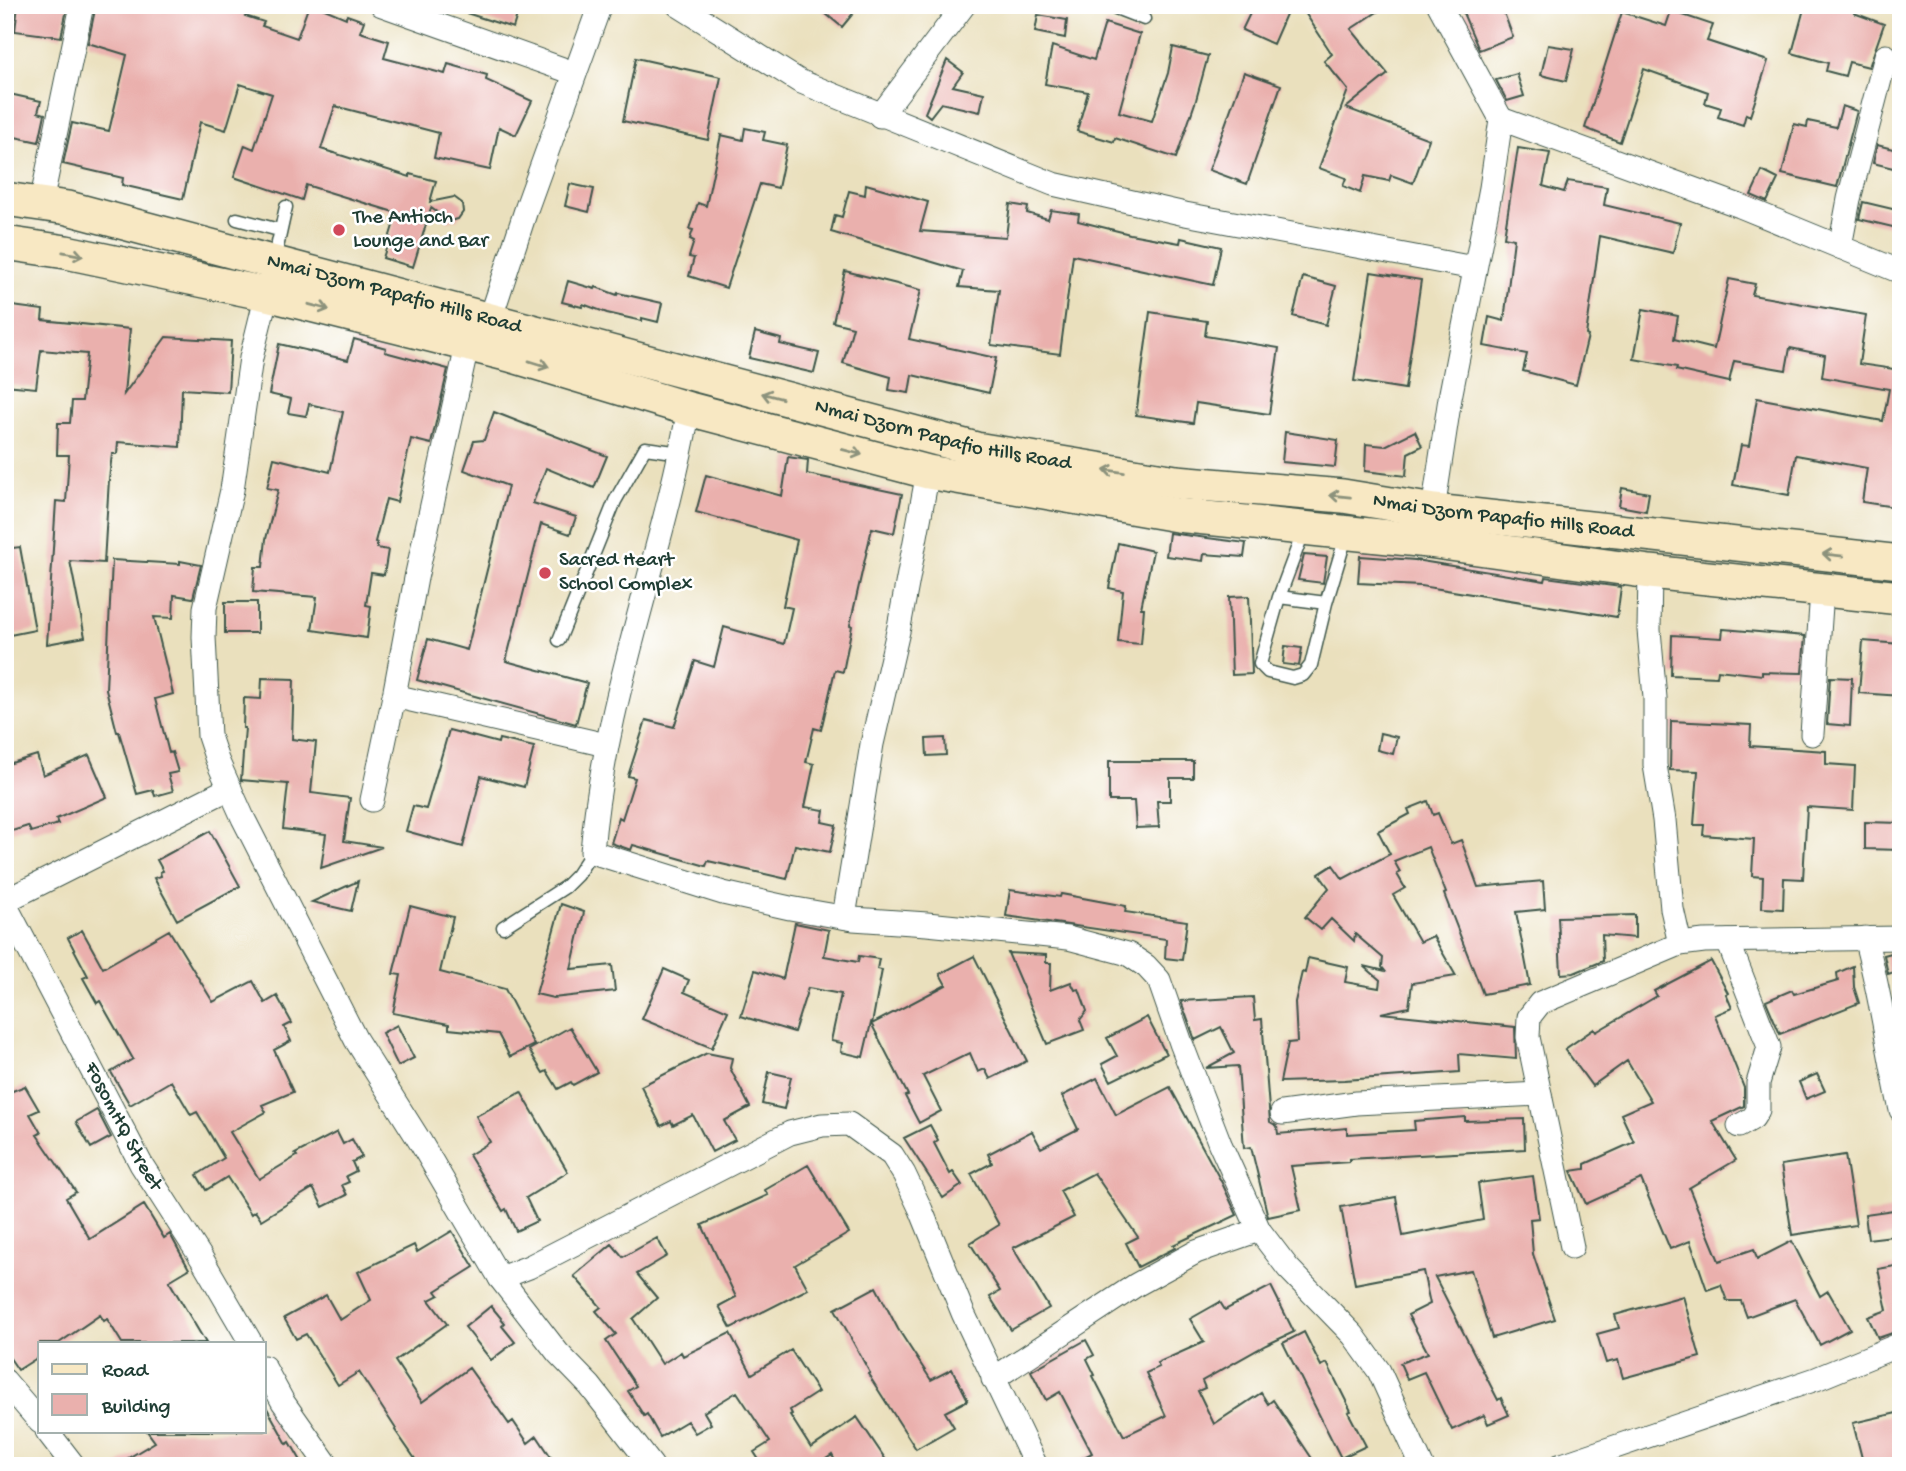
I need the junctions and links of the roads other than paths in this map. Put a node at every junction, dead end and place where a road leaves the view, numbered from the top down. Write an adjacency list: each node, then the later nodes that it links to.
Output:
1 (82, 5): 14 (street)
2 (382, 5): 10 (street)
3 (600, 5): 10 (street)
4 (678, 5): 11 (street)
5 (964, 5): 11 (street)
6 (1108, 5): 8 (lane)
7 (1439, 5): 12 (street)
8 (1144, 19)
9 (1886, 56): 19 (street)
10 (574, 73): 23 (street)
11 (880, 116): 20 (street)
12 (1501, 119): 19 (street); 20 (street)
13 (5, 199): 14 (street, Nmai Dzorn Papafio Hills Road)
14 (41, 204): 22 (street, Nmai Dzorn Papafio Hills Road)
15 (286, 207): 17 (lane)
16 (237, 219): 17 (lane)
17 (279, 230): 22 (lane)
18 (5, 243): 22 (street, Nmai Dzorn Papafio Hills Road, one-way to 22)
19 (1840, 247): 21 (street)
20 (1474, 268): 28 (street)
21 (1901, 272)
22 (271, 279): 23 (street, Nmai Dzorn Papafio Hills Road); 24 (street, Nmai Dzorn Papafio Hills Road, one-way to 24); 41 (street)
23 (489, 320): 28 (street, Nmai Dzorn Papafio Hills Road, one-way to 23)
24 (467, 346): 25 (street, Nmai Dzorn Papafio Hills Road, one-way to 25); 38 (street)
25 (689, 409): 26 (street); 27 (street, Nmai Dzorn Papafio Hills Road, one-way to 27)
26 (681, 453): 37 (lane); 40 (street)
27 (928, 472): 29 (street, Nmai Dzorn Papafio Hills Road); 45 (street)
28 (1431, 526): 30 (street, Nmai Dzorn Papafio Hills Road); 31 (street, Nmai Dzorn Papafio Hills Road, one-way to 28); 32 (street, Nmai Dzorn Papafio Hills Road)
29 (1305, 529): 30 (street, Nmai Dzorn Papafio Hills Road); 34 (lane)
30 (1347, 533): 36 (lane)
31 (1901, 562)
32 (1650, 572): 33 (street, Nmai Dzorn Papafio Hills Road); 50 (street)
33 (1822, 592): 35 (street, Nmai Dzorn Papafio Hills Road); 39 (street)
34 (1279, 597): 36 (lane); 36 (lane)
35 (1901, 598)
36 (1326, 603)
37 (559, 640)
38 (394, 696): 40 (street); 42 (street)
39 (1812, 734)
40 (606, 745): 43 (street)
41 (230, 788): 44 (street, FosomHQ Street); 57 (street)
42 (372, 800)
43 (592, 852): 45 (street); 46 (lane)
44 (5, 903): 58 (street, FosomHQ Street)
45 (844, 918): 55 (street)
46 (503, 927)
47 (1865, 938): 48 (street); 49 (street); 52 (street)
48 (1901, 938)
49 (1728, 941): 50 (street); 54 (street)
50 (1680, 944): 51 (street)
51 (1540, 1094): 53 (street); 56 (street)
52 (1901, 1110)
53 (1282, 1113)
54 (1739, 1126)
55 (1259, 1230): 61 (street); 69 (street)
56 (1572, 1247)
57 (500, 1278): 61 (street); 67 (street)
58 (250, 1342)
59 (1901, 1344): 70 (street)
60 (266, 1371): 66 (street)
61 (993, 1379): 68 (street)
62 (5, 1381): 63 (street)
63 (38, 1420)
64 (48, 1432): 65 (street)
65 (74, 1466)
66 (328, 1466)
67 (652, 1466)
68 (1036, 1466)
69 (1422, 1466)
70 (1559, 1466)

